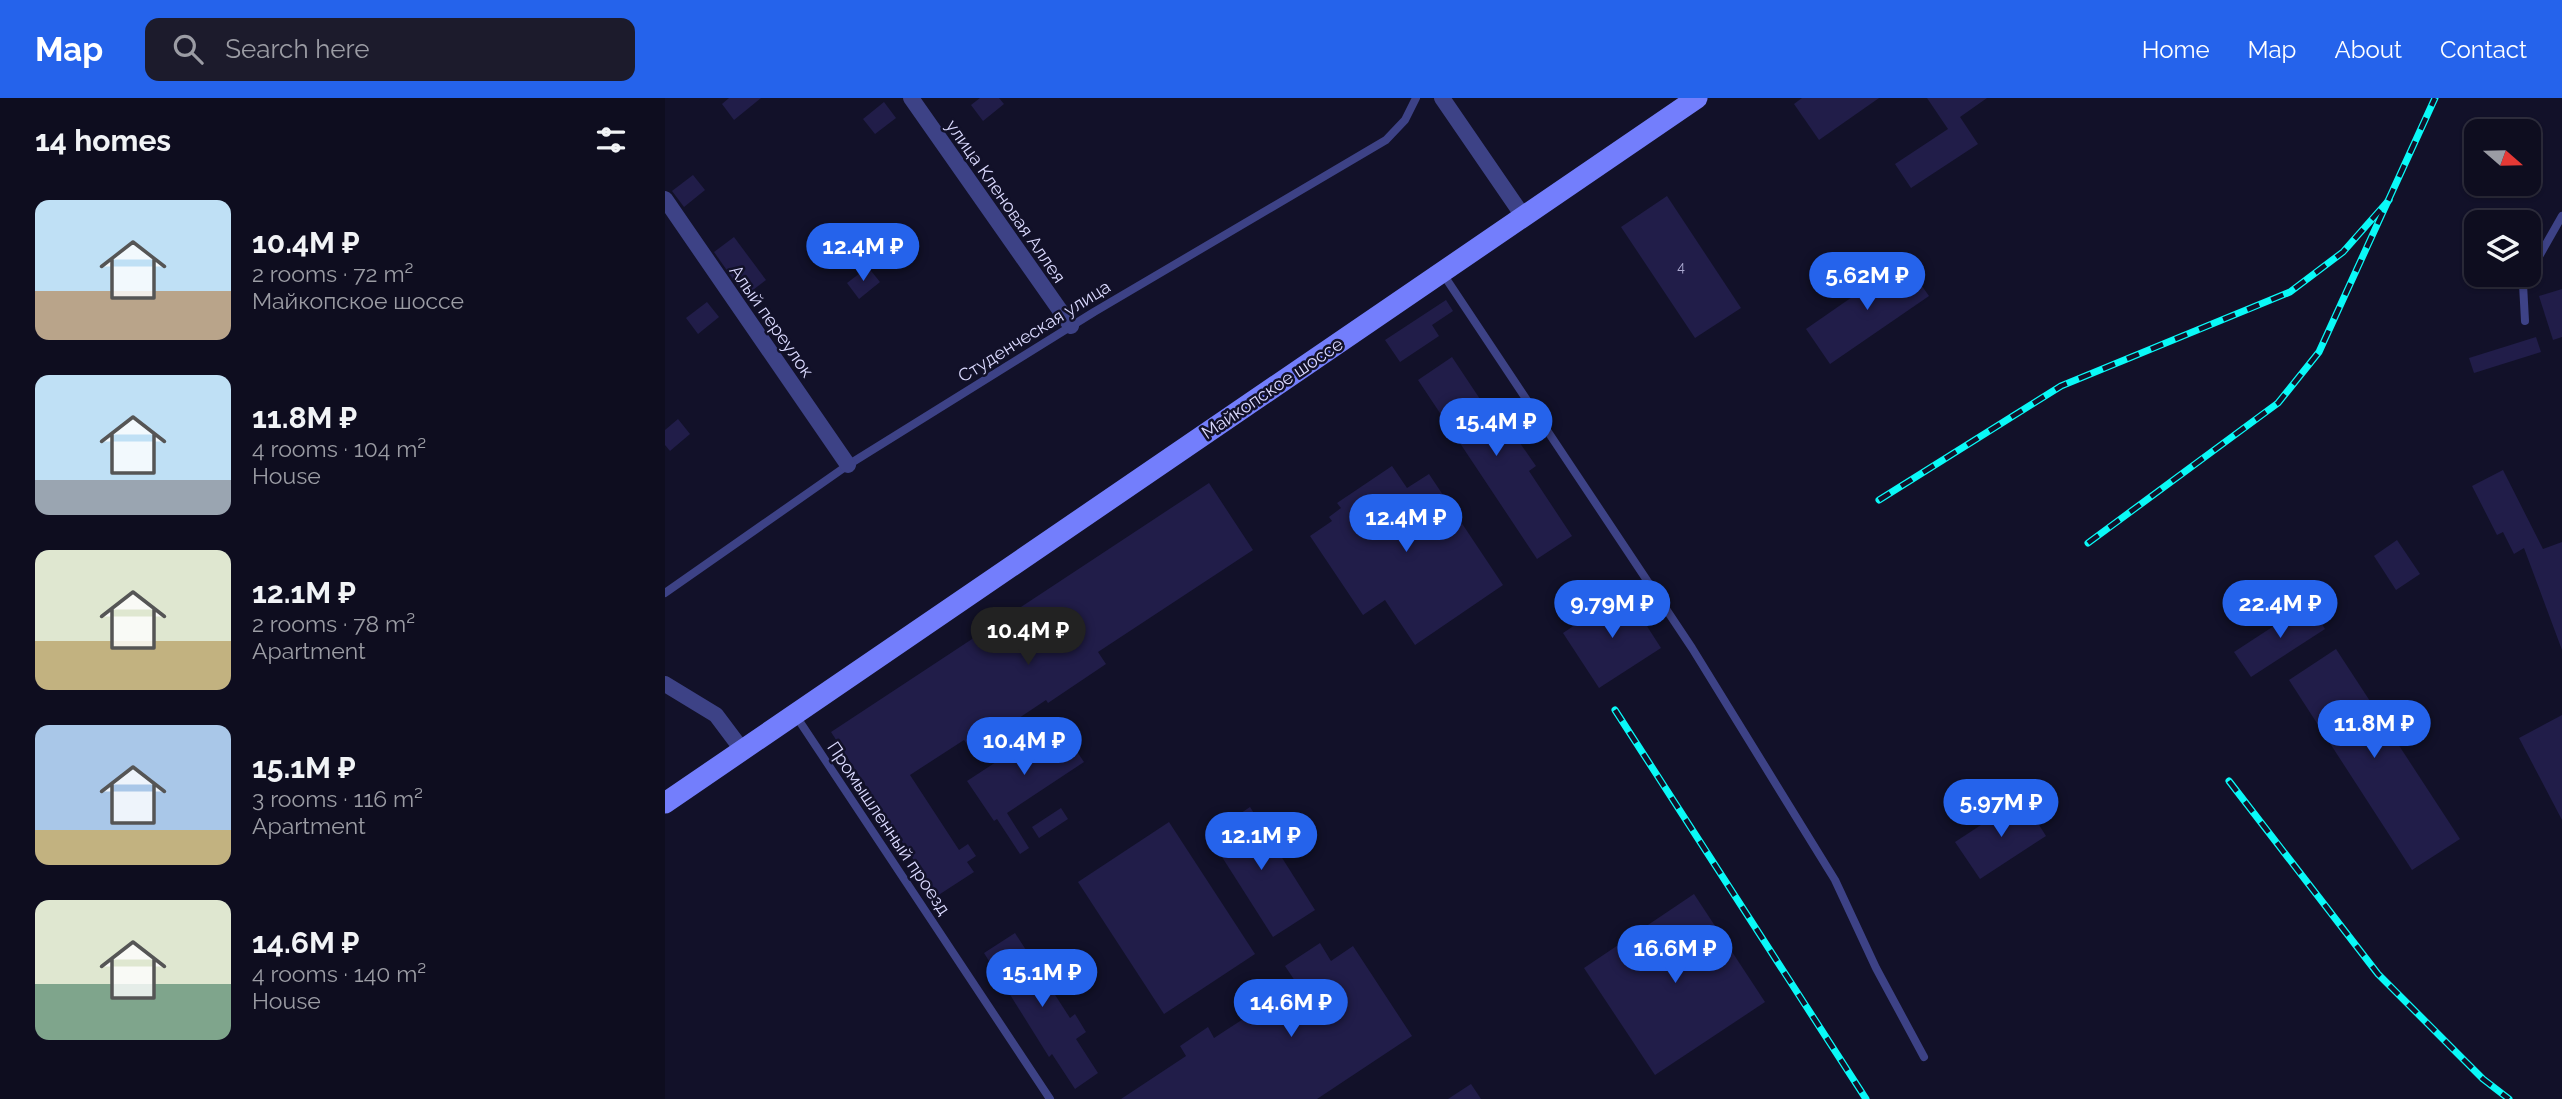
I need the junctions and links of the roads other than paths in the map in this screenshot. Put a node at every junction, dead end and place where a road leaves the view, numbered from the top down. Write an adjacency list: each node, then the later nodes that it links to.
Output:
1 (911, 98): 12 (street, улица Кленовая Аллея)
2 (1416, 98): 12 (lane, Студенческая улица)
3 (1442, 98): 6 (street)
4 (1697, 98): 6 (street, Майкопское шоссе)
5 (665, 200): 13 (street, Алый переулок)
6 (1523, 216): 9 (street, Майкопское шоссе)
7 (2562, 216): 8 (lane)
8 (2541, 253)
9 (1442, 272): 16 (street, Майкопское шоссе); 19 (lane)
10 (2523, 287): 11 (lane)
11 (2525, 321)
12 (1071, 326): 13 (lane, Студенческая улица)
13 (848, 465): 14 (lane, Студенческая улица)
14 (665, 593)
15 (665, 684): 17 (street)
16 (796, 715): 17 (street, Майкопское шоссе); 20 (lane, Промышленный проезд)
17 (743, 751): 18 (street, Майкопское шоссе)
18 (665, 803)
19 (1924, 1057)
20 (1050, 1099)

